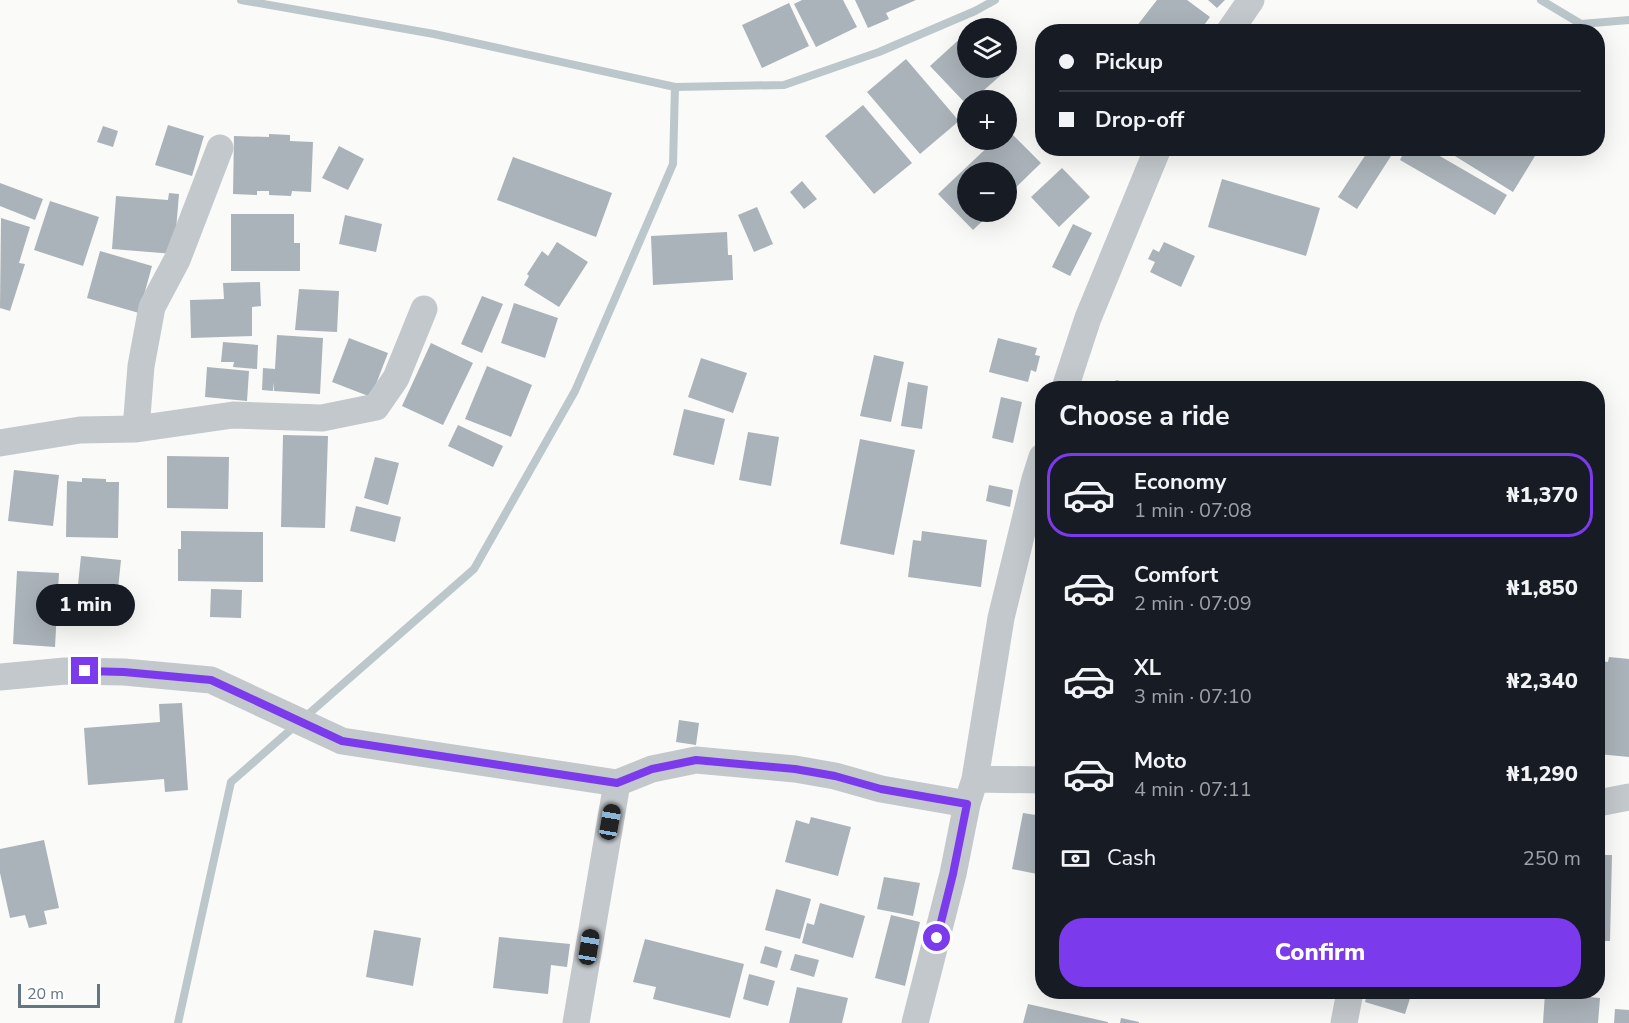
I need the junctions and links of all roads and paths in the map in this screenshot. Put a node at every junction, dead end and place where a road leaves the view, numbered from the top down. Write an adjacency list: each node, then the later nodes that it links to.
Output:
1 (1251, 0): 2 (street)
2 (1234, 24)
3 (220, 148): 7 (street)
4 (1155, 156): 6 (street)
5 (424, 309): 7 (street)
6 (1067, 381)
7 (136, 429): 8 (street)
8 (0, 443)
9 (1035, 479): 13 (street)
10 (0, 677): 12 (street)
11 (1035, 781): 13 (street)
12 (617, 783): 13 (street); 17 (street)
13 (971, 791): 18 (street)
14 (1629, 797): 15 (street)
15 (1605, 802)
16 (1349, 999): 19 (street)
17 (576, 1023)
18 (915, 1023)
19 (1344, 1023)

